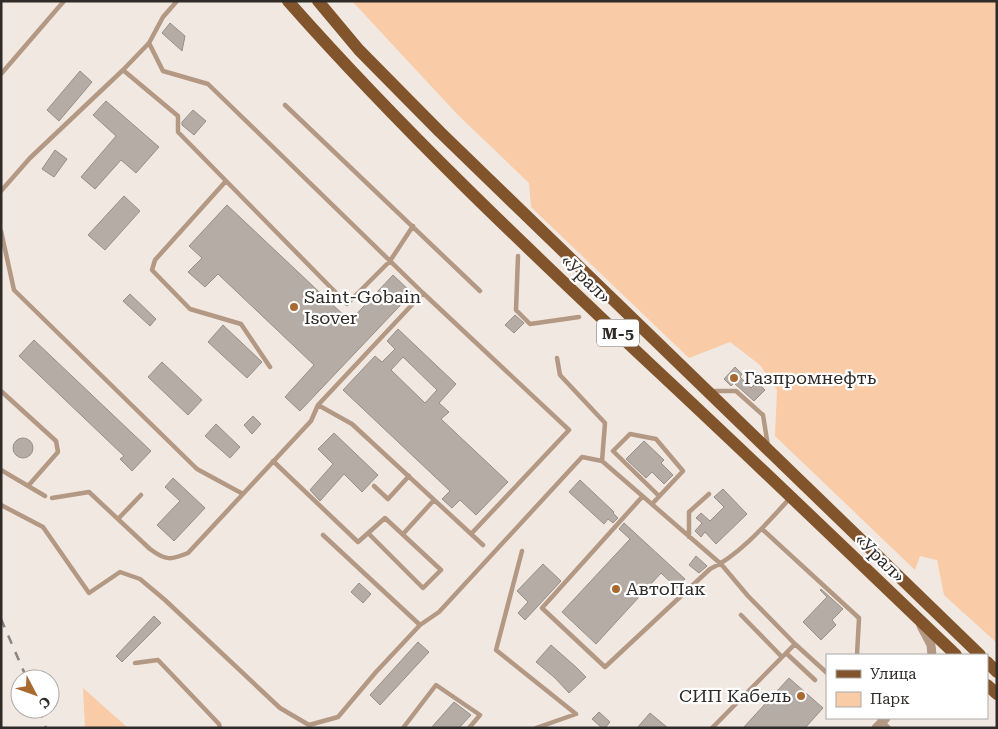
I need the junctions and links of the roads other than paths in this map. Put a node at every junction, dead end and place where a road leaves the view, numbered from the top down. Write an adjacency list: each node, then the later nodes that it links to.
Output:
1 (64, 1): 7 (lane)
2 (177, 1): 5 (lane)
3 (288, 1): 35 (main road, «Урал» / М-5)
4 (318, 1): 21 (main road, «Урал» / М-5)
5 (149, 43): 6 (lane); 14 (lane)
6 (123, 70): 9 (lane); 10 (lane)
7 (1, 74)
8 (285, 105): 11 (lane)
9 (226, 181): 14 (lane); 19 (lane)
10 (1, 191)
11 (413, 226): 14 (lane); 15 (lane)
12 (1, 231): 30 (lane)
13 (518, 256): 17 (lane)
14 (390, 261): 16 (lane)
15 (480, 291)
16 (423, 293): 22 (lane); 45 (lane)
17 (579, 317)
18 (557, 358): 25 (lane)
19 (270, 367)
20 (1, 391): 28 (lane)
21 (707, 391): 23 (main road, «Урал» / М-5); 23 (lane)
22 (318, 405): 24 (lane); 27 (lane)
23 (768, 450): 58 (main road, «Урал» / М-5)
24 (273, 461): 30 (lane); 43 (lane)
25 (602, 461): 36 (lane); 53 (lane)
26 (1, 470): 28 (lane)
27 (409, 476): 29 (lane); 38 (lane)
28 (28, 486): 33 (lane)
29 (374, 486)
30 (243, 494): 41 (lane)
31 (709, 494): 47 (lane)
32 (141, 495): 41 (lane)
33 (45, 496)
34 (659, 496): 34 (lane); 39 (lane)
35 (791, 496): 42 (lane); 51 (main road, «Урал» / М-5)
36 (642, 497): 39 (lane); 50 (lane)
37 (52, 498): 41 (lane)
38 (434, 500): 44 (lane); 45 (lane)
39 (652, 504): 47 (lane)
40 (1, 505): 53 (lane)
41 (118, 519)
42 (762, 528): 50 (lane); 55 (lane)
43 (368, 533): 44 (lane); 44 (lane)
44 (403, 534)
45 (471, 534): 48 (lane)
46 (323, 535): 53 (lane)
47 (689, 537): 50 (lane)
48 (483, 545)
49 (522, 551): 70 (lane)
50 (721, 564): 54 (lane)
51 (911, 611): 56 (street); 57 (main road, «Урал» / М-5)
52 (741, 616): 59 (lane)
53 (420, 625)
54 (795, 644): 59 (lane); 62 (lane)
55 (857, 654)
56 (932, 654)
57 (955, 654)
58 (979, 654)
59 (784, 655): 64 (lane); 71 (lane)
60 (135, 662): 67 (lane)
61 (988, 663): 63 (main road)
62 (826, 672)
63 (997, 672)
64 (815, 680)
65 (988, 685): 66 (main road)
66 (997, 694)
67 (220, 728)
68 (403, 728): 69 (lane)
69 (470, 728)
70 (536, 728)
71 (712, 728)

